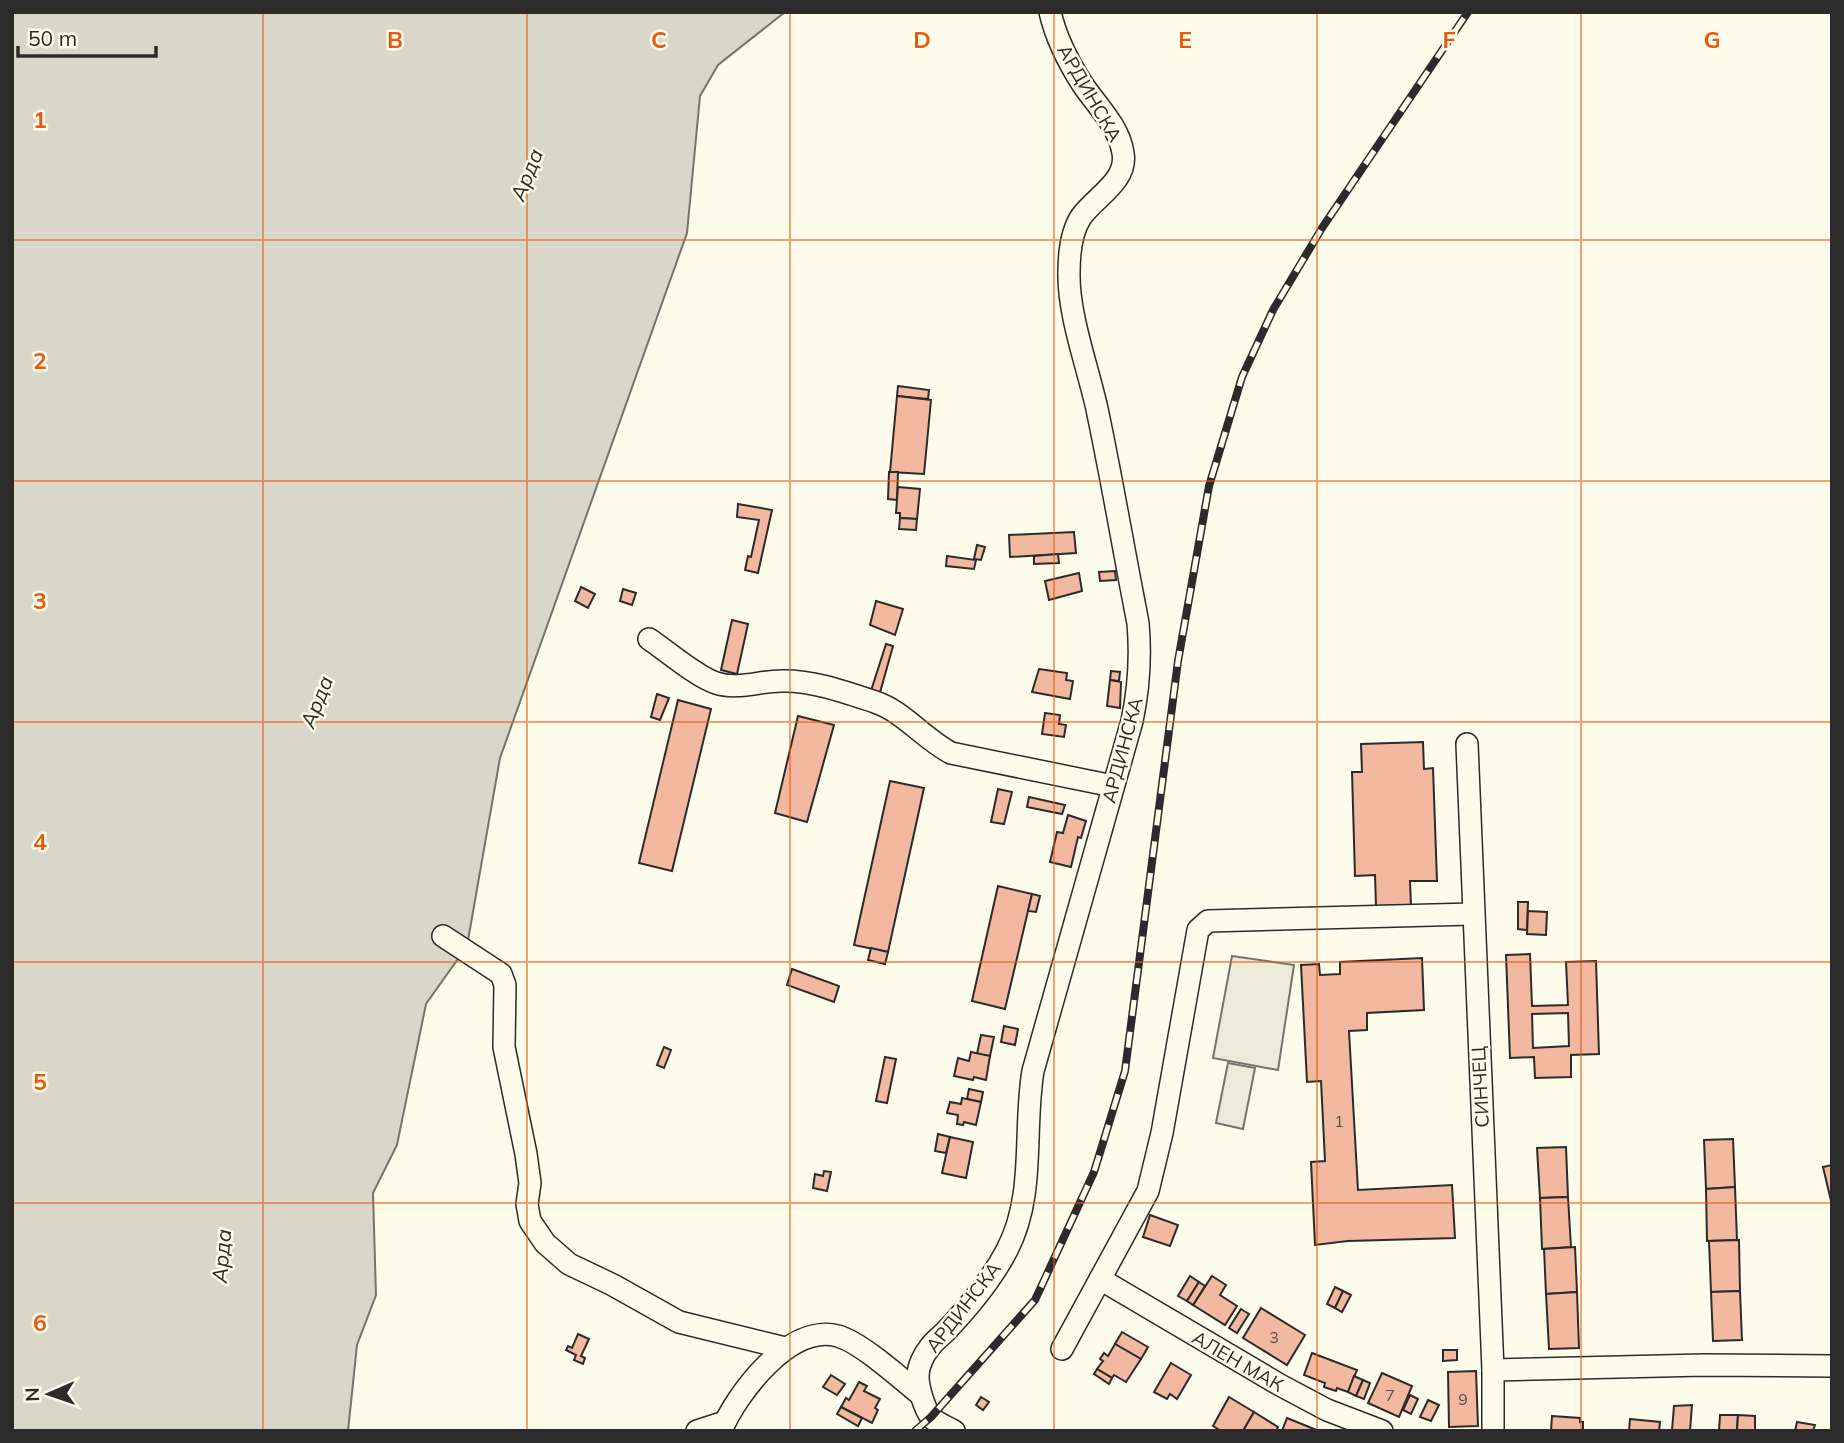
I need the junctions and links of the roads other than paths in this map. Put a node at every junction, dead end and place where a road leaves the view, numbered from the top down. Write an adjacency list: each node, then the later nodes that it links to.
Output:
1 (1050, 12): 4 (street, АРДИНСКА)
2 (649, 639): 4 (street)
3 (1467, 744): 5 (street, СИНЧЕЦ)
4 (1113, 786): 12 (street, АРДИНСКА)
5 (1472, 914): 7 (street); 11 (street, СИНЧЕЦ)
6 (443, 936): 8 (street)
7 (1100, 1279): 9 (street); 16 (street, АЛЕН МАК)
8 (785, 1348): 12 (street); 13 (street)
9 (1062, 1349)
10 (1832, 1366): 11 (street)
11 (1493, 1370): 17 (street, СИНЧЕЦ)
12 (921, 1395): 15 (street)
13 (723, 1426): 14 (street)
14 (696, 1431)
15 (954, 1431)
16 (1382, 1431)
17 (1493, 1431)

